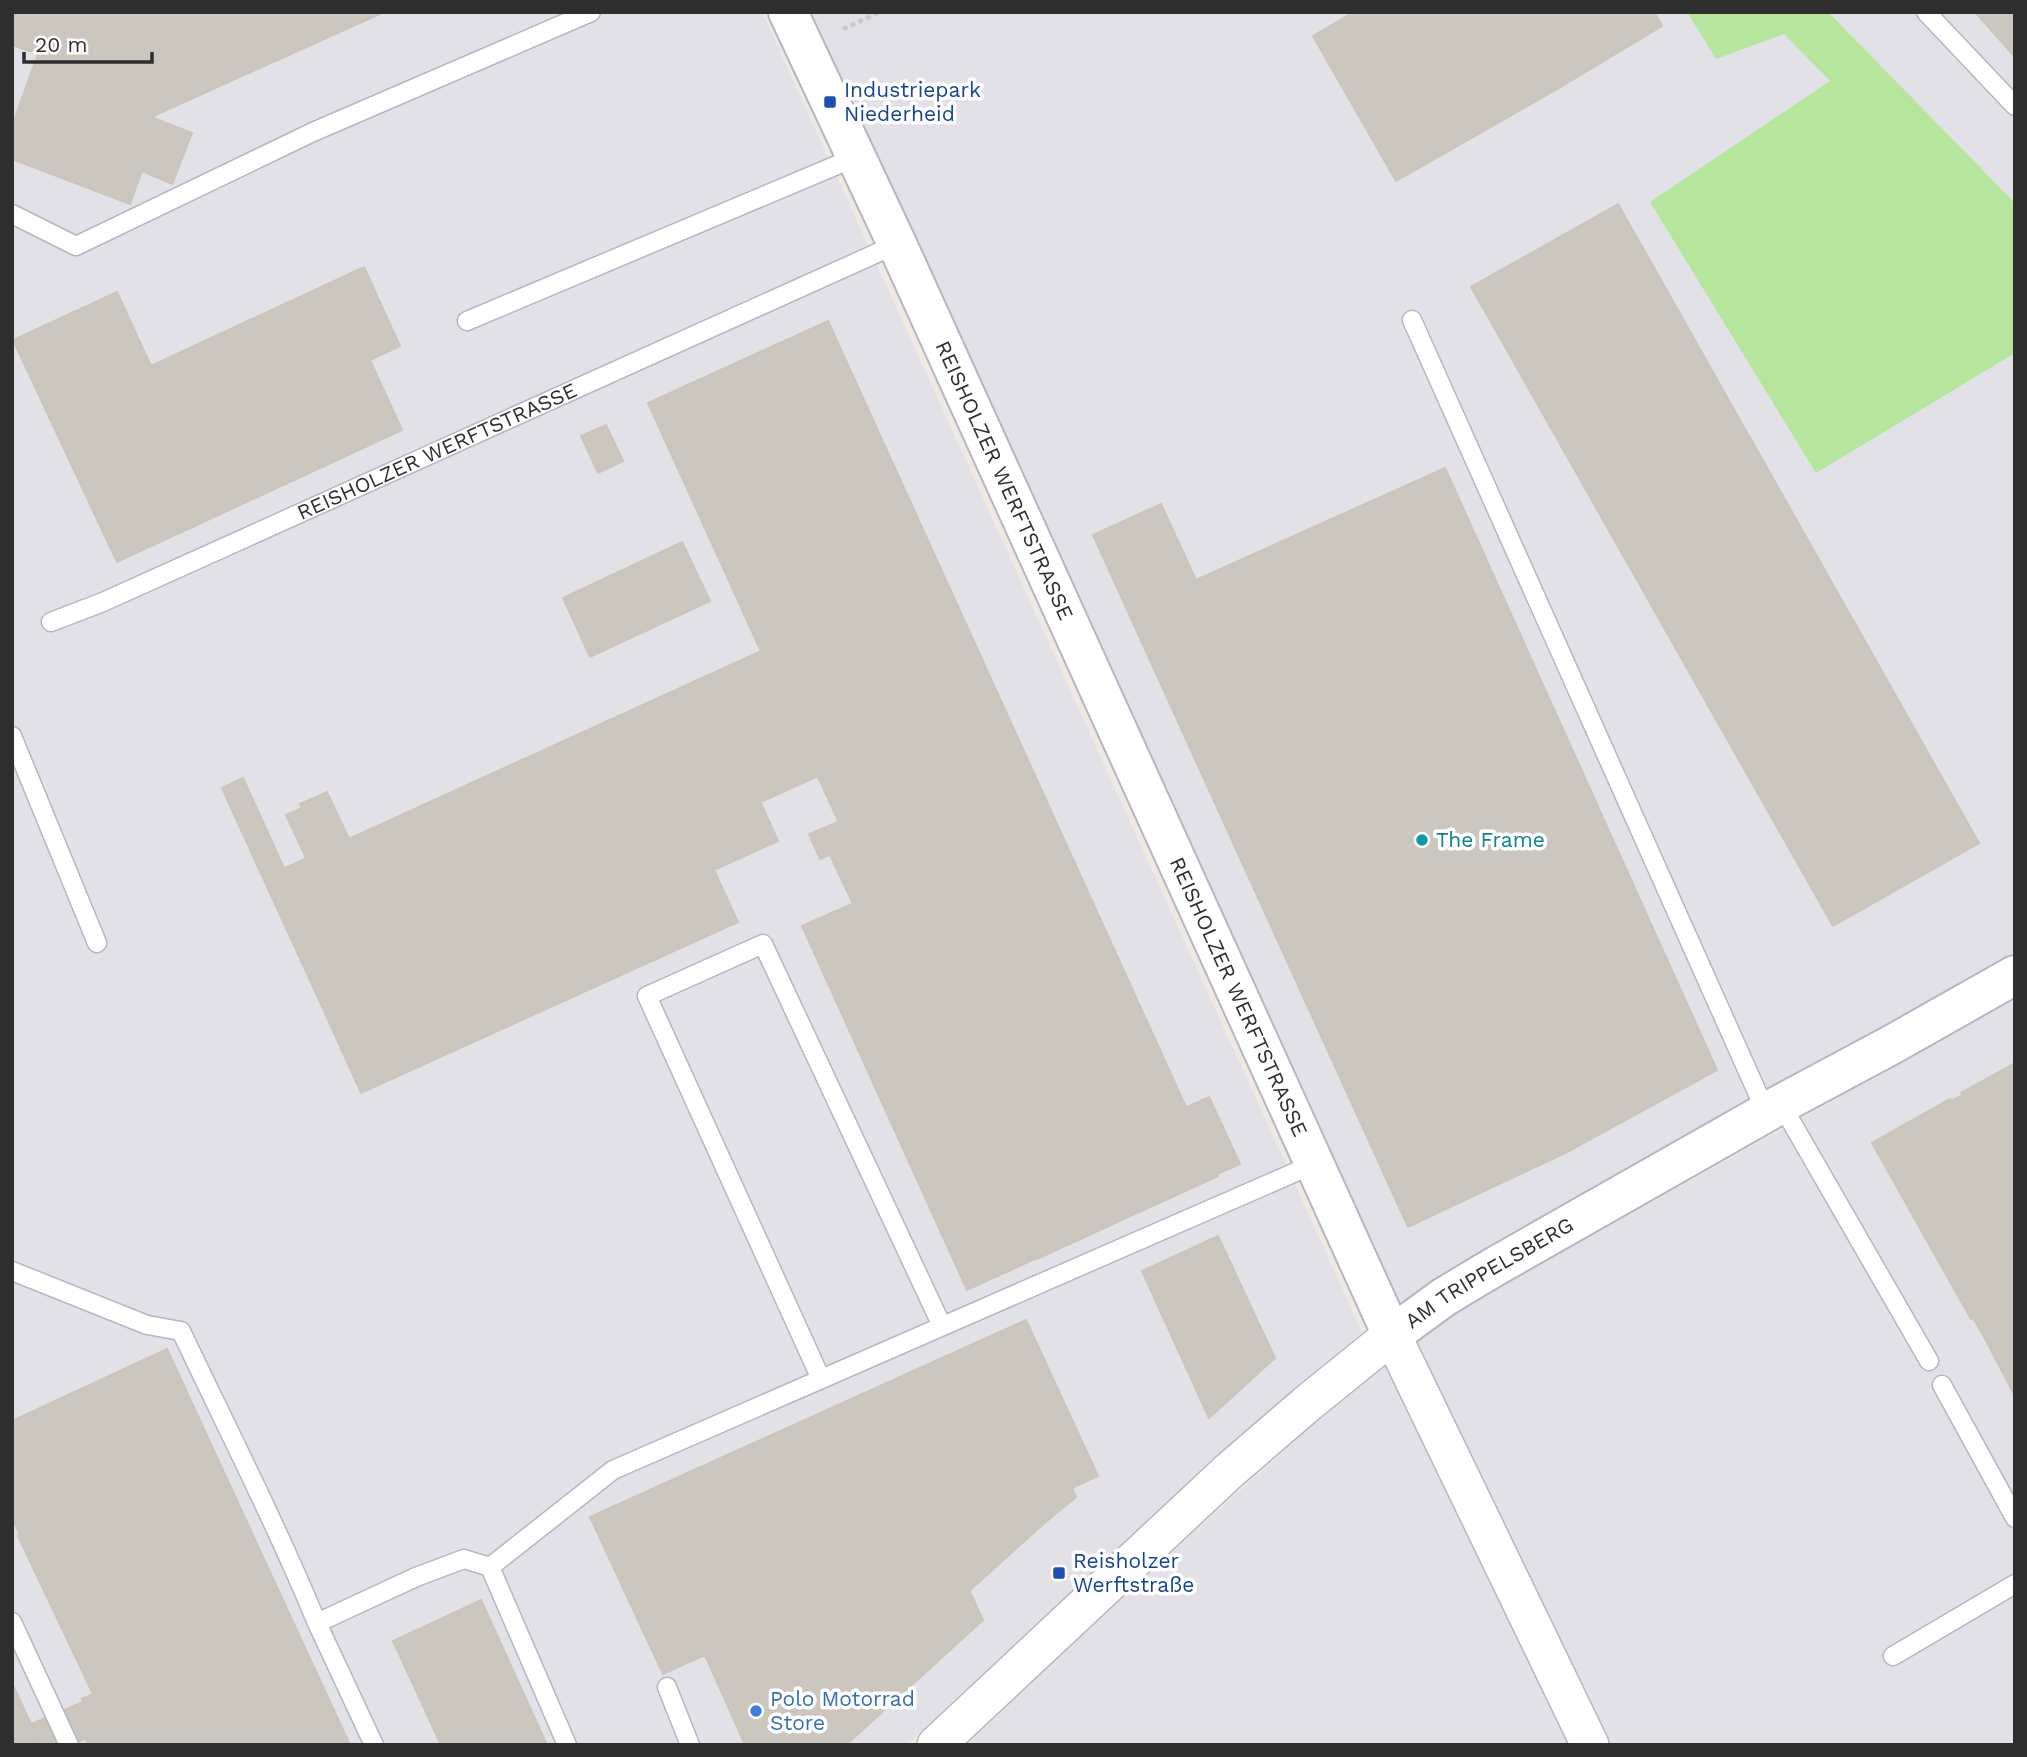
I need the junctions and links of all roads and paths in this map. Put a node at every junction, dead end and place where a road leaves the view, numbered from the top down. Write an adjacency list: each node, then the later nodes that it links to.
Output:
1 (591, 12): 6 (lane)
2 (788, 12): 5 (street, REISHOLZER WERFTSTRASSE)
3 (1926, 12): 4 (lane)
4 (2015, 106)
5 (856, 157): 7 (street, REISHOLZER WERFTSTRASSE); 9 (lane)
6 (12, 214)
7 (897, 244): 10 (lane, REISHOLZER WERFTSTRASSE); 15 (street, REISHOLZER WERFTSTRASSE)
8 (1412, 320): 14 (lane)
9 (467, 321)
10 (51, 622)
11 (12, 736): 12 (lane)
12 (97, 943)
13 (2015, 975): 14 (street, AM TRIPPELSBERG)
14 (1773, 1108): 18 (street, AM TRIPPELSBERG); 19 (lane)
15 (1314, 1164): 17 (lane); 18 (street, REISHOLZER WERFTSTRASSE)
16 (12, 1271): 26 (lane)
17 (942, 1326): 20 (lane); 20 (lane)
18 (1392, 1335): 33 (street, AM TRIPPELSBERG); 34 (street, REISHOLZER WERFTSTRASSE)
19 (1929, 1361)
20 (821, 1379): 23 (lane)
21 (1942, 1385): 22 (lane)
22 (2015, 1518)
23 (489, 1567): 26 (lane); 31 (lane)
24 (2015, 1584): 27 (lane)
25 (12, 1622): 29 (lane)
26 (317, 1623): 30 (lane)
27 (1893, 1656)
28 (667, 1687): 32 (lane)
29 (69, 1745)
30 (374, 1745)
31 (567, 1745)
32 (690, 1745)
33 (936, 1745)
34 (1590, 1745)

